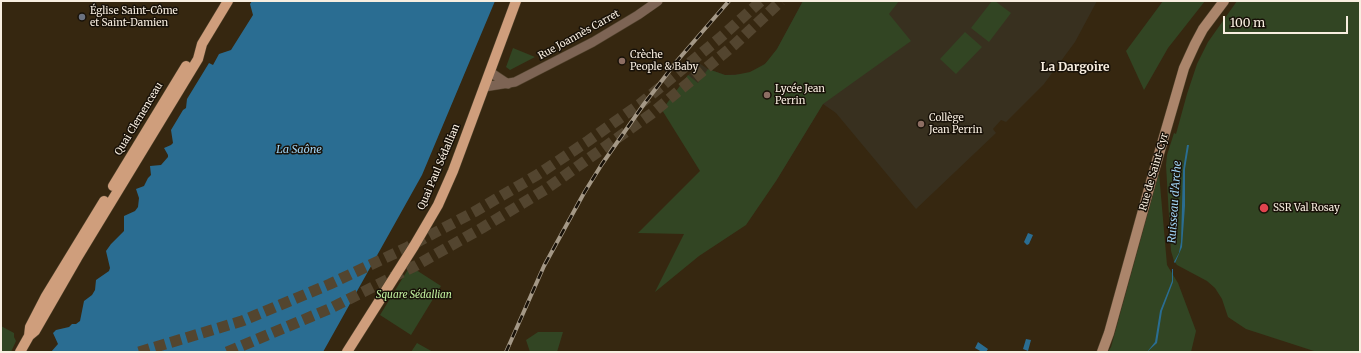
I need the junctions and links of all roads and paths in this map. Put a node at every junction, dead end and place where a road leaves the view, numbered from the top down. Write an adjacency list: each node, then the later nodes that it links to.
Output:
1 (228, 1): 8 (main road, Quai Clemenceau)
2 (516, 1): 5 (main road, Quai Paul Sédallian)
3 (658, 1): 6 (street, Rue Joannès Carret)
4 (1224, 1): 10 (main road, Rue de Saint-Cyr)
5 (490, 72): 6 (street); 7 (main road, Quai Paul Sédallian)
6 (508, 84): 7 (street, Rue Joannès Carret)
7 (484, 87): 9 (main road, Quai Paul Sédallian)
8 (20, 352)
9 (348, 352)
10 (1102, 352)

